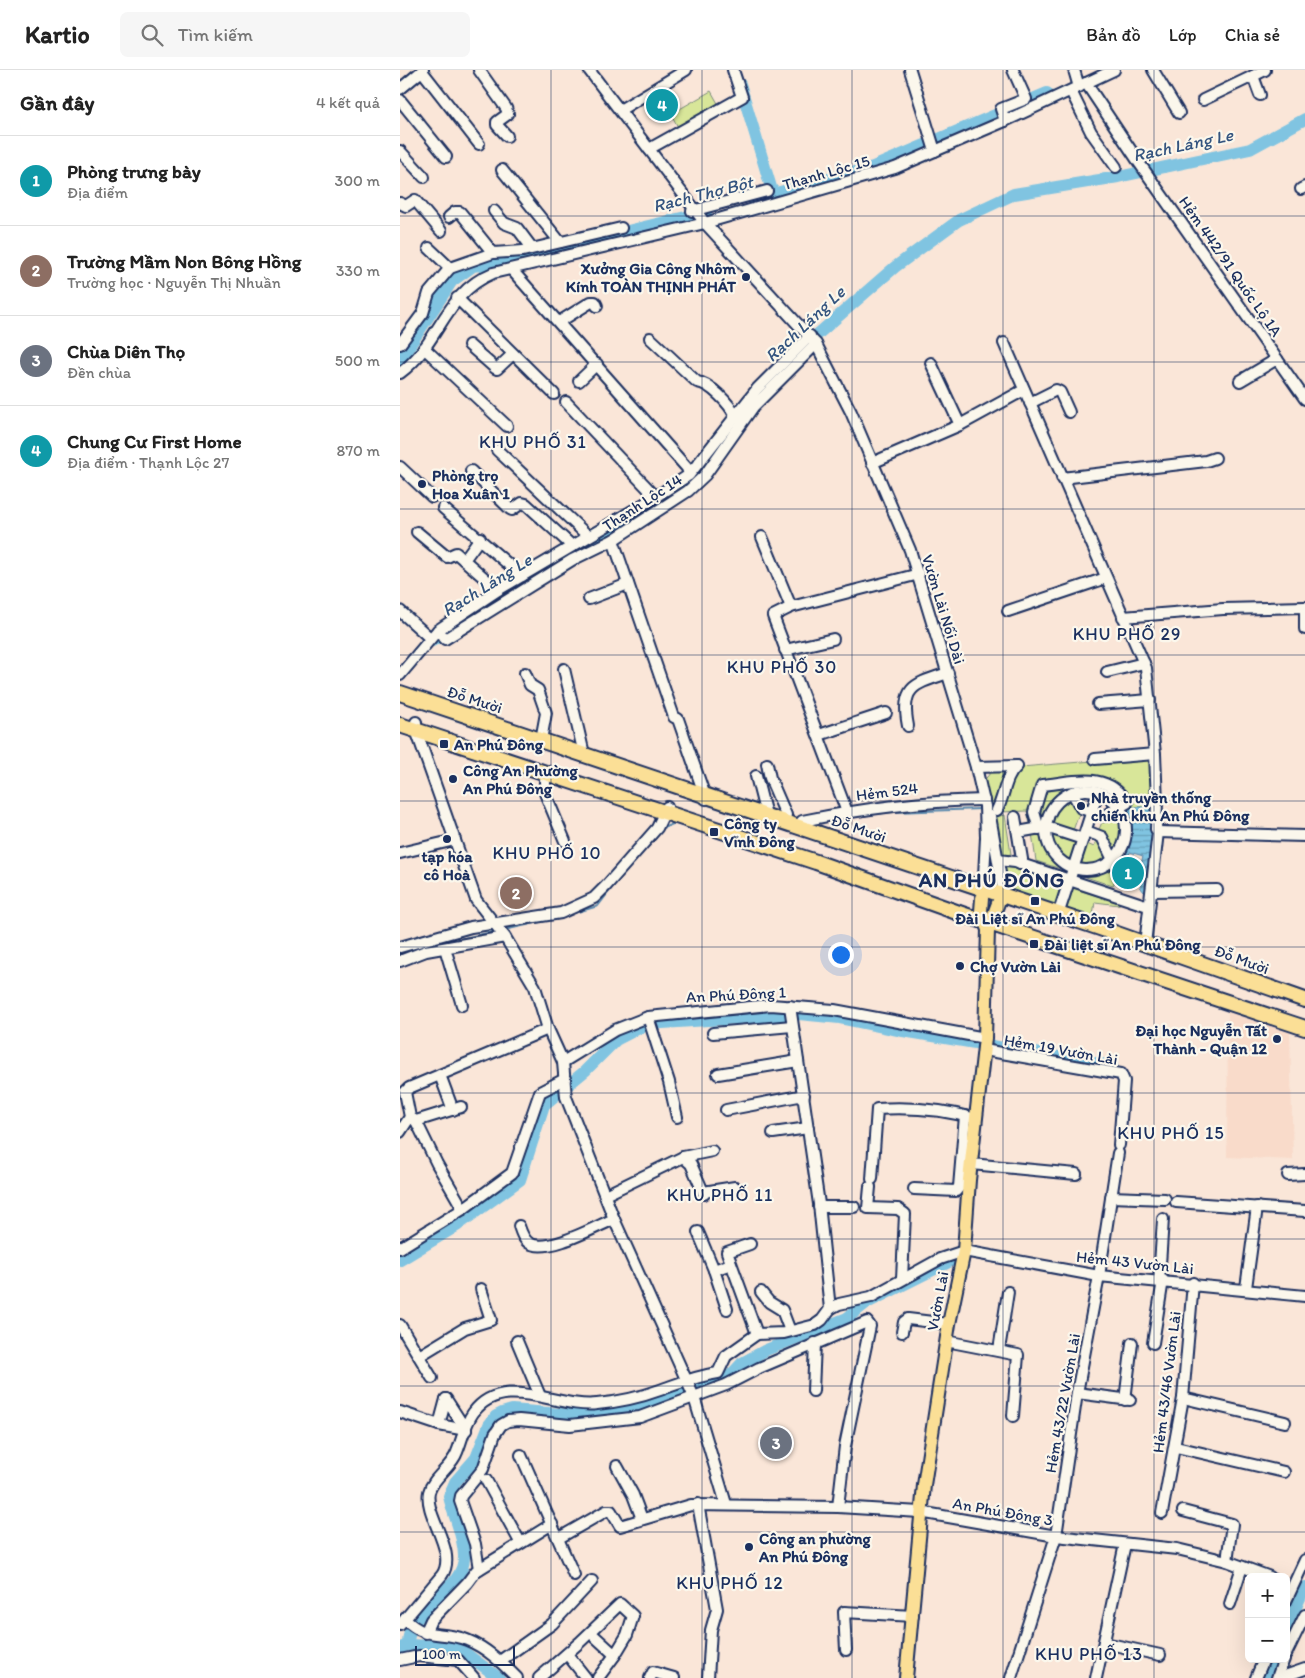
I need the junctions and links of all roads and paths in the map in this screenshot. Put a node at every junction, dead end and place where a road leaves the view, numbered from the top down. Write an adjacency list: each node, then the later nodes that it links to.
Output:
1 (422, 70): 14 (street); 22 (street)
2 (479, 70): 21 (street)
3 (589, 70): 18 (street, Vườn Lài Nối Dài)
4 (733, 70): 24 (street)
5 (910, 70): 23 (street)
6 (1013, 70): 20 (street)
7 (1074, 70): 13 (street)
8 (1153, 70): 19 (street)
9 (1264, 70): 12 (street)
10 (1110, 71): 13 (street, Thạnh Lộc 15)
11 (679, 72): 18 (street)
12 (1253, 76): 15 (street); 17 (street)
13 (1079, 87): 20 (street, Thạnh Lộc 15); 27 (street); 55 (street, Hẻm 442/91 Quốc Lộ 1A)
14 (400, 89)
15 (1260, 95)
16 (400, 100): 26 (street)
17 (1203, 100)
18 (620, 110): 24 (street, Vườn Lài Nối Dài)
19 (1179, 113)
20 (1003, 115): 23 (street, Thạnh Lộc 15)
21 (507, 136)
22 (479, 144)
23 (933, 146): 33 (street, Thạnh Lộc 15)
24 (649, 149): 33 (street, Vườn Lài Nối Dài)
25 (400, 151): 29 (street)
26 (446, 157)
27 (1116, 167)
28 (502, 170): 37 (street)
29 (424, 177)
30 (767, 191): 33 (street, Thạnh Lộc 15)
31 (400, 203): 35 (street)
32 (494, 211): 40 (street)
33 (699, 215): 38 (street, Thạnh Lộc 15); 50 (street, Vườn Lài Nối Dài)
34 (449, 217): 41 (street)
35 (442, 231)
36 (574, 239): 37 (street); 38 (street); 42 (street)
37 (560, 242): 40 (street)
38 (617, 243): 42 (street, Thạnh Lộc 15)
39 (429, 248): 43 (street)
40 (532, 248): 41 (street)
41 (493, 253): 43 (street)
42 (578, 253): 44 (street, Thạnh Lộc 15)
43 (450, 268): 48 (street)
44 (511, 269): 45 (street, Thạnh Lộc 15); 47 (street, Thạnh Lộc 14)
45 (458, 298): 53 (street, Thạnh Lộc 15); 54 (street)
46 (597, 306): 47 (street)
47 (560, 322): 57 (street, Thạnh Lộc 14)
48 (402, 336)
49 (650, 338): 67 (street)
50 (813, 339): 67 (street, Thạnh Lộc 14); 72 (street, Vườn Lài Nối Dài); 80 (street, Thạnh Lộc 14)
51 (1004, 343): 61 (street)
52 (468, 345): 54 (street)
53 (424, 348): 58 (street, Thạnh Lộc 15); 69 (street)
54 (513, 354): 62 (street)
55 (1278, 360): 59 (street); 63 (street, Hẻm 442/91 Quốc Lộ 1A)
56 (931, 363): 68 (street)
57 (597, 364): 60 (street); 75 (street, Thạnh Lộc 14)
58 (400, 373)
59 (1240, 381)
60 (579, 382)
61 (1024, 390): 65 (street); 68 (street)
62 (554, 394)
63 (1305, 399)
64 (566, 402): 78 (street)
65 (1030, 403): 66 (street); 76 (street)
66 (1069, 412)
67 (736, 416): 75 (street, Thạnh Lộc 14)
68 (960, 424): 72 (street)
69 (507, 426)
70 (497, 450): 82 (street)
71 (1215, 458): 76 (street)
72 (872, 463): 88 (street, Vườn Lài Nối Dài)
73 (400, 467): 77 (street)
74 (471, 471): 86 (street)
75 (689, 475): 78 (street, Thạnh Lộc 14)
76 (1062, 478): 90 (street)
77 (432, 498)
78 (653, 499): 80 (street); 82 (street, Thạnh Lộc 14)
79 (443, 508): 84 (street)
80 (655, 512): 85 (street, Thạnh Lộc 14)
81 (417, 532): 87 (street)
82 (588, 536): 86 (street, Thạnh Lộc 14)
83 (762, 537): 94 (street)
84 (480, 538): 87 (street); 89 (street)
85 (613, 540): 91 (street); 100 (street, Thạnh Lộc 14)
86 (571, 546): 89 (street, Thạnh Lộc 14)
87 (464, 560): 92 (street)
88 (919, 574): 94 (street); 108 (street, Vườn Lài Nối Dài)
89 (522, 576): 92 (street, Thạnh Lộc 14)
90 (1106, 578): 97 (street); 98 (street)
91 (628, 584): 93 (street); 130 (street)
92 (498, 590): 100 (street, Thạnh Lộc 14)
93 (589, 599)
94 (791, 608): 103 (street)
95 (1305, 608): 98 (street); 99 (street)
96 (400, 611): 101 (street)
97 (1008, 611)
98 (1123, 617): 104 (street)
99 (1305, 629)
100 (438, 630): 101 (street, Thạnh Lộc 14)
101 (430, 638): 109 (street, Thạnh Lộc 14)
102 (832, 639): 103 (street)
103 (785, 650): 119 (street)
104 (1144, 663): 106 (street); 112 (street)
105 (564, 669): 121 (street)
106 (1107, 672)
107 (525, 673): 120 (street)
108 (948, 673): 118 (street); 125 (street, Vườn Lài Nối Dài)
109 (400, 675)
110 (400, 693): 120 (highway, Đỗ Mười)
111 (400, 700): 130 (highway, Đỗ Mười)
112 (1150, 700): 113 (street); 122 (street)
113 (1098, 704)
114 (886, 713): 119 (street)
115 (400, 716): 117 (highway, Đỗ Mười)
116 (400, 725): 117 (highway, Đỗ Mười)
117 (416, 726): 126 (highway, Đỗ Mười); 133 (highway, Đỗ Mười); 146 (street)
118 (908, 726)
119 (819, 734): 135 (street)
120 (541, 740): 121 (highway, Đỗ Mười)
121 (584, 754): 130 (highway, Đỗ Mười)
122 (1155, 754): 123 (street); 143 (street)
123 (1095, 759)
124 (767, 764): 139 (street)
125 (976, 768): 131 (street, Vườn Lài Nối Dài); 134 (street)
126 (545, 773): 133 (highway, Đỗ Mười); 147 (street)
127 (756, 776): 137 (street)
128 (1072, 792): 129 (street); 136 (street); 141 (street)
129 (1098, 792): 132 (street); 136 (street)
130 (706, 799): 137 (highway, Đỗ Mười); 158 (highway, Đỗ Mười)
131 (984, 803): 135 (street, Hẻm 524); 150 (street, Vườn Lài); 158 (street, Vườn Lài Nối Dài)
132 (1119, 808): 136 (street); 141 (street); 149 (street)
133 (666, 809): 158 (highway, Đỗ Mười); 160 (street)
134 (997, 810)
135 (847, 812): 140 (street, Hẻm 524)
136 (1092, 812): 144 (street)
137 (766, 815): 139 (highway, Đỗ Mười)
138 (1015, 817): 142 (street)
139 (784, 821): 140 (highway, Đỗ Mười)
140 (798, 826): 158 (highway, Đỗ Mười)
141 (1039, 829): 142 (street); 144 (street); 152 (street)
142 (1018, 832): 151 (street)
143 (1158, 832): 145 (street); 156 (street)
144 (1084, 835): 149 (street); 152 (street)
145 (1305, 836)
146 (455, 840): 148 (street); 160 (street)
147 (565, 841)
148 (400, 853)
149 (1113, 859): 152 (street); 153 (street)
150 (998, 860): 151 (street); 158 (street, Vườn Lài)
151 (1020, 864): 154 (street)
152 (1074, 868): 154 (street)
153 (1118, 870)
154 (1069, 881): 157 (street); 159 (street)
155 (1218, 890): 156 (street)
156 (1153, 891): 161 (street)
157 (1145, 905)
158 (990, 909): 159 (highway, Đỗ Mười); 167 (highway, Đỗ Mười); 169 (highway, Đỗ Mười); 171 (highway, Đỗ Mười); 174 (main road, Vườn Lài)
159 (1058, 914): 161 (highway, Đỗ Mười)
160 (500, 931): 162 (street); 163 (street); 172 (street)
161 (1145, 944): 165 (highway, Đỗ Mười)
162 (400, 947)
163 (445, 948): 164 (street); 166 (street)
164 (400, 961)
165 (1305, 1000)
166 (462, 1005)
167 (1305, 1007)
168 (791, 1017): 170 (street, An Phú Đông 1); 173 (street); 174 (street, An Phú Đông 1); 175 (street)
169 (1305, 1019)
170 (650, 1023): 176 (street, An Phú Đông 1); 183 (street)
171 (1305, 1028)
172 (548, 1029): 176 (street); 178 (street)
173 (714, 1032)
174 (984, 1044): 184 (main road, Vườn Lài); 189 (street, Hẻm 19 Vườn Lài)
175 (798, 1061): 177 (street); 181 (street)
176 (564, 1062): 179 (street)
177 (718, 1074)
178 (440, 1075): 180 (street); 185 (street)
179 (565, 1084): 198 (street); 205 (street)
180 (402, 1089): 185 (street)
181 (804, 1095): 182 (street); 186 (street)
182 (726, 1110)
183 (677, 1116)
184 (971, 1117): 192 (main road, Vườn Lài); 197 (street); 217 (street)
185 (413, 1119): 187 (street); 205 (street)
186 (808, 1128): 188 (street); 204 (street)
187 (400, 1132)
188 (773, 1133)
189 (1118, 1149): 199 (street, Hẻm 43/22 Vườn Lài)
190 (712, 1151): 191 (street)
191 (682, 1157): 196 (street); 198 (street)
192 (971, 1164): 193 (street); 213 (main road, Vườn Lài)
193 (1076, 1174)
194 (1305, 1174): 195 (street)
195 (1288, 1175)
196 (735, 1187)
197 (914, 1189)
198 (605, 1195): 207 (street)
199 (1111, 1197): 200 (street); 216 (street, Hẻm 43/22 Vườn Lài)
200 (1165, 1199)
201 (1176, 1202): 203 (street)
202 (854, 1207): 204 (street)
203 (1257, 1207): 206 (street); 220 (street)
204 (819, 1208): 226 (street)
205 (463, 1210): 212 (street)
206 (1305, 1211)
207 (614, 1219): 209 (street); 240 (street)
208 (1163, 1219): 218 (street)
209 (519, 1226)
210 (698, 1232): 215 (street)
211 (750, 1244): 214 (street)
212 (400, 1248)
213 (964, 1251): 216 (street, Hẻm 43 Vườn Lài); 217 (street); 227 (main road, Vườn Lài)
214 (731, 1264): 215 (street); 231 (street)
215 (714, 1270): 225 (street)
216 (1099, 1276): 218 (street, Hẻm 43 Vườn Lài); 242 (street, Hẻm 43/22 Vườn Lài)
217 (902, 1279): 226 (street)
218 (1161, 1280): 219 (street, Hẻm 43 Vườn Lài); 236 (street)
219 (1193, 1283): 220 (street, Hẻm 43 Vườn Lài); 245 (street, Hẻm 43/46 Vườn Lài)
220 (1246, 1288): 224 (street, Hẻm 43 Vườn Lài)
221 (481, 1289): 238 (street)
222 (761, 1292): 229 (street)
223 (1008, 1292): 237 (street)
224 (1305, 1296)
225 (727, 1309)
226 (830, 1309): 229 (street)
227 (948, 1324): 230 (street); 233 (main road, Vườn Lài)
228 (400, 1325): 238 (street)
229 (790, 1331): 231 (street)
230 (902, 1332)
231 (757, 1334): 240 (street)
232 (517, 1340): 243 (street)
233 (946, 1341): 237 (street); 260 (main road, Vườn Lài)
234 (815, 1343): 241 (street); 244 (street); 258 (street)
235 (1132, 1343): 242 (street)
236 (1153, 1343)
237 (999, 1350): 247 (street)
238 (419, 1356): 239 (street)
239 (432, 1378)
240 (687, 1381): 243 (street); 244 (street)
241 (813, 1391)
242 (1077, 1393): 264 (street, Hẻm 43/22 Vườn Lài)
243 (540, 1396): 250 (street)
244 (693, 1396): 257 (street); 271 (street)
245 (1183, 1398): 248 (street); 251 (street, Hẻm 43/46 Vườn Lài)
246 (400, 1412): 249 (street)
247 (1012, 1416)
248 (1285, 1422)
249 (439, 1425): 250 (street); 250 (street)
250 (466, 1430): 279 (street)
251 (1176, 1447): 254 (street); 261 (street, Hẻm 43/46 Vườn Lài)
252 (520, 1455): 263 (street)
253 (617, 1466): 262 (street)
254 (1284, 1472)
255 (486, 1480): 266 (street)
256 (698, 1504): 257 (street); 262 (street); 300 (street)
257 (726, 1504): 258 (street, An Phú Đông 3)
258 (838, 1507): 260 (street, An Phú Đông 3)
259 (1183, 1511): 269 (street)
260 (920, 1512): 264 (street, An Phú Đông 3); 278 (main road, Vườn Lài)
261 (1162, 1513)
262 (642, 1519): 265 (street)
263 (552, 1524): 265 (street); 266 (street)
264 (1056, 1536): 267 (street, An Phú Đông 3); 302 (street, Hẻm 43/22 Vườn Lài)
265 (559, 1538): 273 (street)
266 (520, 1542): 271 (street)
267 (1125, 1544): 269 (street, An Phú Đông 3); 282 (street)
268 (1305, 1560): 275 (street)
269 (1227, 1562): 270 (street, An Phú Đông 3)
270 (1242, 1567): 272 (street, An Phú Đông 3); 276 (street)
271 (479, 1568): 280 (street)
272 (1259, 1573)
273 (574, 1575)
274 (592, 1581): 289 (street)
275 (1290, 1582)
276 (1230, 1604)
277 (1305, 1615): 283 (street)
278 (913, 1616): 284 (street); 301 (main road, Vườn Lài)
279 (405, 1623): 280 (street)
280 (421, 1632): 289 (street)
281 (591, 1633): 285 (street); 286 (street); 286 (street)
282 (1105, 1643): 287 (street); 303 (street)
283 (1290, 1646)
284 (846, 1650)
285 (567, 1654): 295 (street); 296 (street)
286 (615, 1655): 297 (street)
287 (1160, 1655)
288 (400, 1660): 293 (street)
289 (500, 1661): 294 (street)
290 (1262, 1663): 304 (street)
291 (1283, 1663): 305 (street)
292 (1305, 1669): 305 (street)
293 (474, 1678)
294 (517, 1678)
295 (539, 1678)
296 (586, 1678)
297 (598, 1678)
298 (650, 1678): 299 (street)
299 (674, 1678)
300 (708, 1678)
301 (906, 1678)
302 (1011, 1678)
303 (1096, 1678)
304 (1256, 1678)
305 (1278, 1678)

